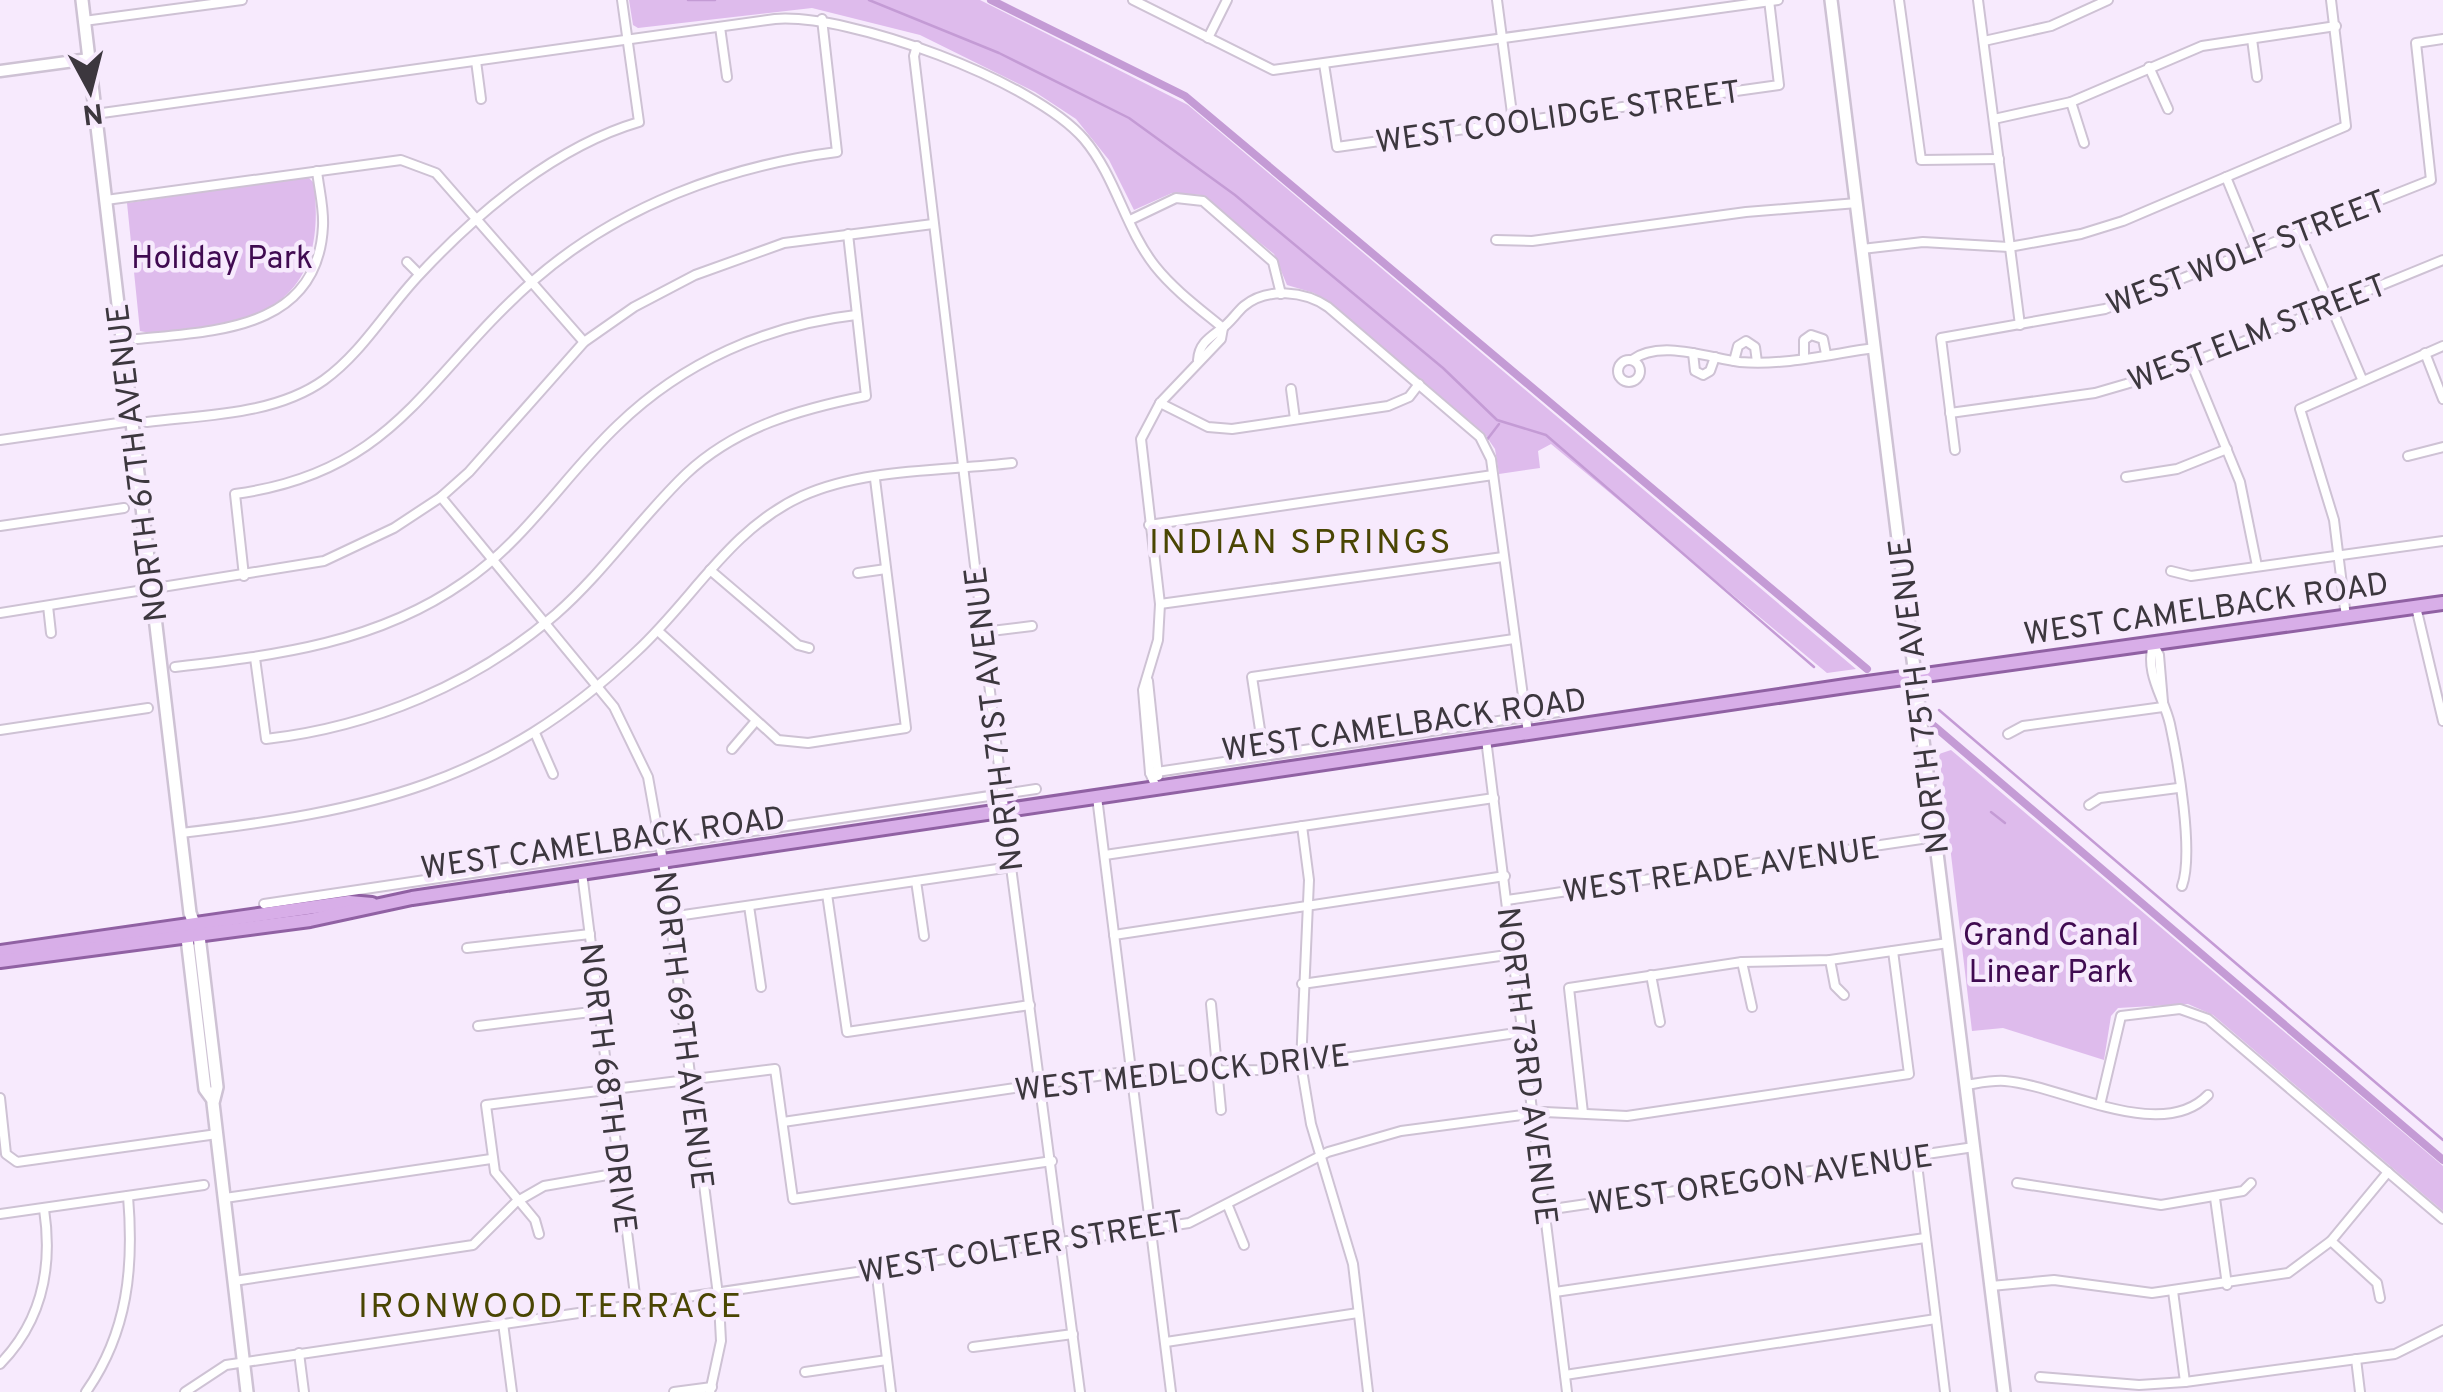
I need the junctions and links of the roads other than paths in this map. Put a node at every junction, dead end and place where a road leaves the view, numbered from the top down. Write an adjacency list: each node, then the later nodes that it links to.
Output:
1 (82, 0): 17 (main road, NORTH 67TH AVENUE)
2 (242, 0): 17 (street)
3 (622, 0): 23 (street)
4 (1133, 0): 20 (street)
5 (1227, 0): 20 (street)
6 (1496, 0): 21 (street)
7 (1778, 0): 14 (street)
8 (1831, 0): 45 (main road, NORTH 75TH AVENUE)
9 (1899, 0): 41 (street)
10 (1978, 0): 25 (street)
11 (2074, 0): 15 (street)
12 (2108, 0): 15 (street)
13 (2331, 0): 19 (street)
14 (1769, 1): 21 (street); 39 (street, WEST COOLIDGE STREET)
15 (2080, 13): 25 (street)
16 (822, 19): 18 (street); 26 (street); 58 (street)
17 (84, 21): 27 (main road, NORTH 67TH AVENUE)
18 (720, 26): 23 (street); 32 (street)
19 (2336, 26): 22 (street); 43 (street)
20 (1208, 38): 29 (street)
21 (1502, 38): 29 (street); 39 (street)
22 (2252, 38): 30 (street); 33 (street)
23 (628, 39): 28 (street); 46 (street)
24 (2443, 39): 49 (street, WEST WOLF STREET)
25 (1984, 41): 38 (street)
26 (917, 46): 47 (street); 48 (street, NORTH 71ST AVENUE)
27 (89, 59): 31 (street); 37 (main road, NORTH 67TH AVENUE)
28 (476, 61): 34 (street); 37 (street)
29 (1324, 64): 39 (street, WEST COOLIDGE STREET)
30 (2150, 66): 35 (street); 36 (street)
31 (0, 71)
32 (728, 77)
33 (2257, 77)
34 (481, 99)
35 (2071, 102): 38 (street); 40 (street)
36 (2168, 109)
37 (95, 114): 44 (main road, NORTH 67TH AVENUE)
38 (1994, 119): 41 (street)
39 (1513, 121)
40 (2084, 144)
41 (1999, 159): 52 (street)
42 (317, 171): 44 (street); 46 (street); 64 (street)
43 (2226, 177): 52 (street); 54 (street)
44 (106, 200): 84 (main road, NORTH 67TH AVENUE)
45 (1857, 203): 51 (street); 53 (main road, NORTH 75TH AVENUE)
46 (477, 218): 57 (street); 58 (street)
47 (1130, 220): 59 (street); 63 (street)
48 (933, 224): 50 (street); 92 (street, NORTH 71ST AVENUE)
49 (2299, 232): 54 (street, WEST WOLF STREET); 60 (street)
50 (848, 234): 61 (street); 65 (street)
51 (1496, 240)
52 (2009, 247): 53 (street); 62 (street)
53 (1862, 249): 67 (main road, NORTH 75TH AVENUE)
54 (2256, 250): 62 (street, WEST WOLF STREET)
55 (2443, 260): 60 (street, WEST ELM STREET)
56 (407, 262): 57 (street)
57 (419, 274): 85 (street)
58 (532, 281): 65 (street); 109 (street)
59 (1281, 294): 63 (street); 78 (street)
60 (2330, 304): 76 (street, WEST ELM STREET); 77 (street)
61 (856, 315): 103 (street); 117 (street)
62 (2020, 325): 82 (street, WEST WOLF STREET)
63 (1223, 328): 81 (street)
64 (137, 340)
65 (584, 342): 96 (street)
66 (2443, 346): 70 (street)
67 (1874, 348): 69 (street); 129 (main road, NORTH 75TH AVENUE)
68 (1693, 353): 71 (street); 71 (street); 73 (street)
69 (1826, 354): 72 (street); 72 (street)
70 (2425, 354): 77 (street); 80 (street)
71 (1715, 357): 74 (street)
72 (1804, 357): 75 (street)
73 (1632, 360)
74 (1734, 360): 75 (street); 75 (street)
75 (1757, 362)
76 (2190, 363): 82 (street, WEST ELM STREET); 88 (street)
77 (2362, 379): 101 (street)
78 (1419, 384): 83 (street); 93 (street)
79 (1291, 390): 83 (street)
80 (2443, 399)
81 (1160, 402): 83 (street); 98 (street)
82 (1950, 413): 89 (street)
83 (1296, 419)
84 (132, 421): 86 (street); 110 (main road, NORTH 67TH AVENUE)
85 (146, 422)
86 (0, 440)
87 (2443, 447): 90 (street)
88 (2227, 449): 94 (street); 104 (street)
89 (1955, 450)
90 (2408, 456)
91 (1012, 463): 92 (street)
92 (963, 469): 95 (street); 121 (street, NORTH 71ST AVENUE)
93 (1493, 474): 98 (street); 102 (street)
94 (2126, 477)
95 (875, 479): 105 (street); 106 (street)
96 (440, 497): 103 (street, NORTH 69TH AVENUE); 109 (street)
97 (124, 508): 99 (street)
98 (1149, 524): 111 (street)
99 (0, 526)
100 (2443, 541): 101 (street)
101 (2338, 555): 104 (street); 116 (street)
102 (1504, 557): 111 (street); 122 (street)
103 (494, 560): 117 (street, NORTH 69TH AVENUE); 125 (street)
104 (2257, 566): 107 (street)
105 (886, 569): 108 (street); 136 (street)
106 (710, 570): 119 (street); 124 (street)
107 (2170, 571)
108 (858, 572)
109 (244, 576): 110 (street)
110 (151, 589): 113 (street); 155 (main road, NORTH 67TH AVENUE)
111 (1160, 604): 144 (street)
112 (2443, 604): 114 (main road, WEST CAMELBACK ROAD)
113 (48, 606): 115 (street); 120 (street)
114 (2416, 607): 116 (main road, WEST CAMELBACK ROAD); 128 (street)
115 (0, 613)
116 (2346, 616): 123 (main road, WEST CAMELBACK ROAD)
117 (545, 623): 125 (street); 130 (street, NORTH 69TH AVENUE)
118 (1032, 626): 121 (street)
119 (658, 631): 130 (street); 136 (street)
120 (51, 632)
121 (983, 632): 149 (street, NORTH 71ST AVENUE)
122 (1514, 639): 134 (street); 143 (street)
123 (2153, 643): 129 (main road, WEST CAMELBACK ROAD); 131 (street)
124 (808, 648)
125 (255, 658): 127 (street)
126 (2443, 666): 128 (street)
127 (175, 667)
128 (2429, 668): 135 (street)
129 (1916, 676): 139 (main road, WEST CAMELBACK ROAD); 156 (main road, NORTH 75TH AVENUE)
130 (597, 687): 138 (street); 157 (street, NORTH 69TH AVENUE)
131 (2163, 707): 140 (street); 147 (street)
132 (148, 708): 137 (street)
133 (1565, 711): 134 (street, WEST CAMELBACK ROAD)
134 (1525, 717): 139 (street); 143 (street, WEST CAMELBACK ROAD)
135 (2443, 720)
136 (755, 722): 142 (street)
137 (0, 730)
138 (535, 734): 145 (street); 155 (street)
139 (1528, 734): 141 (main road, WEST CAMELBACK ROAD)
140 (2008, 734)
141 (1486, 739): 146 (main road, WEST CAMELBACK ROAD); 151 (street, NORTH 73RD AVENUE)
142 (732, 749)
143 (1264, 756): 144 (street, WEST CAMELBACK ROAD)
144 (1154, 772): 146 (street)
145 (553, 774)
146 (1156, 788): 150 (main road, WEST CAMELBACK ROAD)
147 (2178, 788): 152 (street); 164 (street)
148 (1036, 789): 149 (street, WEST CAMELBACK ROAD)
149 (1002, 794): 153 (street, NORTH 71ST AVENUE); 157 (street, WEST CAMELBACK ROAD)
150 (1096, 797): 153 (main road, WEST CAMELBACK ROAD); 158 (street)
151 (1494, 798): 154 (street); 162 (street, NORTH 73RD AVENUE)
152 (2088, 806)
153 (1004, 811): 159 (main road, WEST CAMELBACK ROAD); 160 (street, NORTH 71ST AVENUE)
154 (1302, 826): 158 (street); 168 (street)
155 (181, 834): 171 (main road, NORTH 67TH AVENUE)
156 (1935, 838): 166 (street, WEST READE AVENUE); 175 (main road, NORTH 75TH AVENUE)
157 (661, 845): 159 (street, NORTH 69TH AVENUE); 167 (street, WEST CAMELBACK ROAD)
158 (1104, 855): 173 (street)
159 (663, 861): 161 (main road, WEST CAMELBACK ROAD); 170 (street, NORTH 69TH AVENUE)
160 (1011, 867): 163 (street); 188 (street, NORTH 71ST AVENUE)
161 (582, 873): 171 (main road, WEST CAMELBACK ROAD); 172 (street, NORTH 68TH DRIVE)
162 (1504, 876): 166 (street, NORTH 73RD AVENUE); 168 (street)
163 (916, 881): 165 (street); 174 (street)
164 (2182, 886)
165 (828, 894): 169 (street); 188 (street)
166 (1507, 900): 179 (street, NORTH 73RD AVENUE)
167 (264, 904)
168 (1308, 905): 173 (street); 184 (street)
169 (749, 906): 170 (street); 185 (street)
170 (670, 918): 197 (street, NORTH 69TH AVENUE)
171 (193, 933): 178 (main road, WEST CAMELBACK ROAD); 181 (main road, WEST CAMELBACK ROAD); 208 (main road, NORTH 67TH AVENUE)
172 (590, 934): 176 (street); 190 (street, NORTH 68TH DRIVE)
173 (1114, 935): 196 (street)
174 (924, 936)
175 (1948, 943): 177 (street); 199 (main road, NORTH 75TH AVENUE)
176 (467, 948)
177 (1892, 951): 180 (street); 205 (street, WEST COLTER STREET)
178 (0, 952)
179 (1514, 954): 184 (street); 193 (street, NORTH 73RD AVENUE)
180 (1830, 960): 182 (street); 186 (street)
181 (0, 961)
182 (1742, 962): 183 (street); 189 (street)
183 (1650, 975): 191 (street); 205 (street)
184 (1302, 984): 194 (street)
185 (761, 987)
186 (1844, 995)
187 (1210, 1004): 195 (street)
188 (1030, 1006): 198 (street, NORTH 71ST AVENUE)
189 (1752, 1007)
190 (599, 1011): 192 (street); 200 (street, NORTH 68TH DRIVE)
191 (1660, 1022)
192 (478, 1026)
193 (1523, 1032): 194 (street, WEST MEDLOCK DRIVE); 206 (street, NORTH 73RD AVENUE)
194 (1301, 1064): 195 (street, WEST MEDLOCK DRIVE); 210 (street)
195 (1218, 1070): 196 (street, WEST MEDLOCK DRIVE); 204 (street)
196 (1131, 1072): 198 (street, WEST MEDLOCK DRIVE); 228 (street)
197 (690, 1079): 200 (street); 207 (street); 239 (street, NORTH 69TH AVENUE)
198 (1041, 1084): 207 (street, WEST MEDLOCK DRIVE); 213 (street, NORTH 71ST AVENUE)
199 (1966, 1085): 203 (street); 209 (main road, NORTH 75TH AVENUE)
200 (608, 1089): 212 (street); 215 (street, NORTH 68TH DRIVE)
201 (2208, 1095): 203 (street)
202 (0, 1098): 208 (street)
203 (2100, 1105): 214 (street)
204 (1221, 1110)
205 (1583, 1113): 206 (street, WEST COLTER STREET)
206 (1533, 1114): 210 (street, WEST COLTER STREET); 225 (street, NORTH 73RD AVENUE)
207 (783, 1122): 213 (street)
208 (217, 1134): 220 (main road, NORTH 67TH AVENUE)
209 (1974, 1147): 211 (street, WEST OREGON AVENUE); 237 (main road, NORTH 75TH AVENUE)
210 (1322, 1155): 223 (street, WEST COLTER STREET); 243 (street)
211 (1916, 1156): 225 (street, WEST OREGON AVENUE); 230 (street)
212 (491, 1159): 220 (street); 222 (street)
213 (1052, 1161): 231 (street, NORTH 71ST AVENUE)
214 (2388, 1172): 227 (street); 232 (street)
215 (619, 1173): 222 (street); 242 (street, NORTH 68TH DRIVE)
216 (2017, 1183): 221 (street)
217 (2251, 1183): 221 (street)
218 (204, 1185): 219 (street)
219 (128, 1196): 224 (street); 260 (street)
220 (224, 1198): 235 (main road, NORTH 67TH AVENUE)
221 (2215, 1198): 236 (street)
222 (516, 1202): 229 (street); 235 (street)
223 (1228, 1206): 228 (street, WEST COLTER STREET); 233 (street)
224 (44, 1209): 226 (street); 254 (street)
225 (1546, 1210): 240 (street, NORTH 73RD AVENUE)
226 (0, 1214)
227 (2443, 1219)
228 (1151, 1230): 231 (street, WEST COLTER STREET); 248 (street)
229 (539, 1234)
230 (1926, 1238): 240 (street); 244 (street)
231 (1061, 1240): 234 (street, WEST COLTER STREET); 247 (street, NORTH 71ST AVENUE)
232 (2331, 1241): 236 (street); 241 (street)
233 (1244, 1245)
234 (876, 1268): 239 (street, WEST COLTER STREET); 251 (street)
235 (234, 1280): 253 (main road, NORTH 67TH AVENUE)
236 (2227, 1284): 238 (street)
237 (1991, 1286): 238 (street); 272 (main road, NORTH 75TH AVENUE)
238 (2174, 1291): 258 (street)
239 (718, 1292): 242 (street, WEST COLTER STREET); 259 (street, NORTH 69TH AVENUE)
240 (1555, 1292): 256 (street, NORTH 73RD AVENUE)
241 (2380, 1298)
242 (636, 1304): 245 (street, WEST COLTER STREET)
243 (1358, 1313): 248 (street); 269 (street)
244 (1936, 1319): 256 (street); 271 (street)
245 (504, 1323): 250 (street, WEST COLTER STREET); 264 (street)
246 (2443, 1330): 252 (street)
247 (1074, 1334): 249 (street); 267 (street, NORTH 71ST AVENUE)
248 (1166, 1342): 268 (street)
249 (973, 1347)
250 (299, 1353): 253 (street, WEST COLTER STREET); 263 (street)
251 (887, 1360): 255 (street); 266 (street)
252 (2356, 1360): 258 (street); 273 (street)
253 (244, 1362): 261 (street, WEST COLTER STREET); 262 (main road, NORTH 67TH AVENUE)
254 (0, 1364)
255 (804, 1372)
256 (1565, 1375): 270 (street, NORTH 73RD AVENUE)
257 (2040, 1377): 258 (street)
258 (2184, 1382)
259 (711, 1389): 265 (street)
260 (86, 1392)
261 (185, 1392)
262 (247, 1392)
263 (304, 1392)
264 (512, 1392)
265 (674, 1392)
266 (891, 1392)
267 (1080, 1392)
268 (1171, 1392)
269 (1366, 1392)
270 (1568, 1392)
271 (1945, 1392)
272 (2004, 1392)
273 (2360, 1392)

